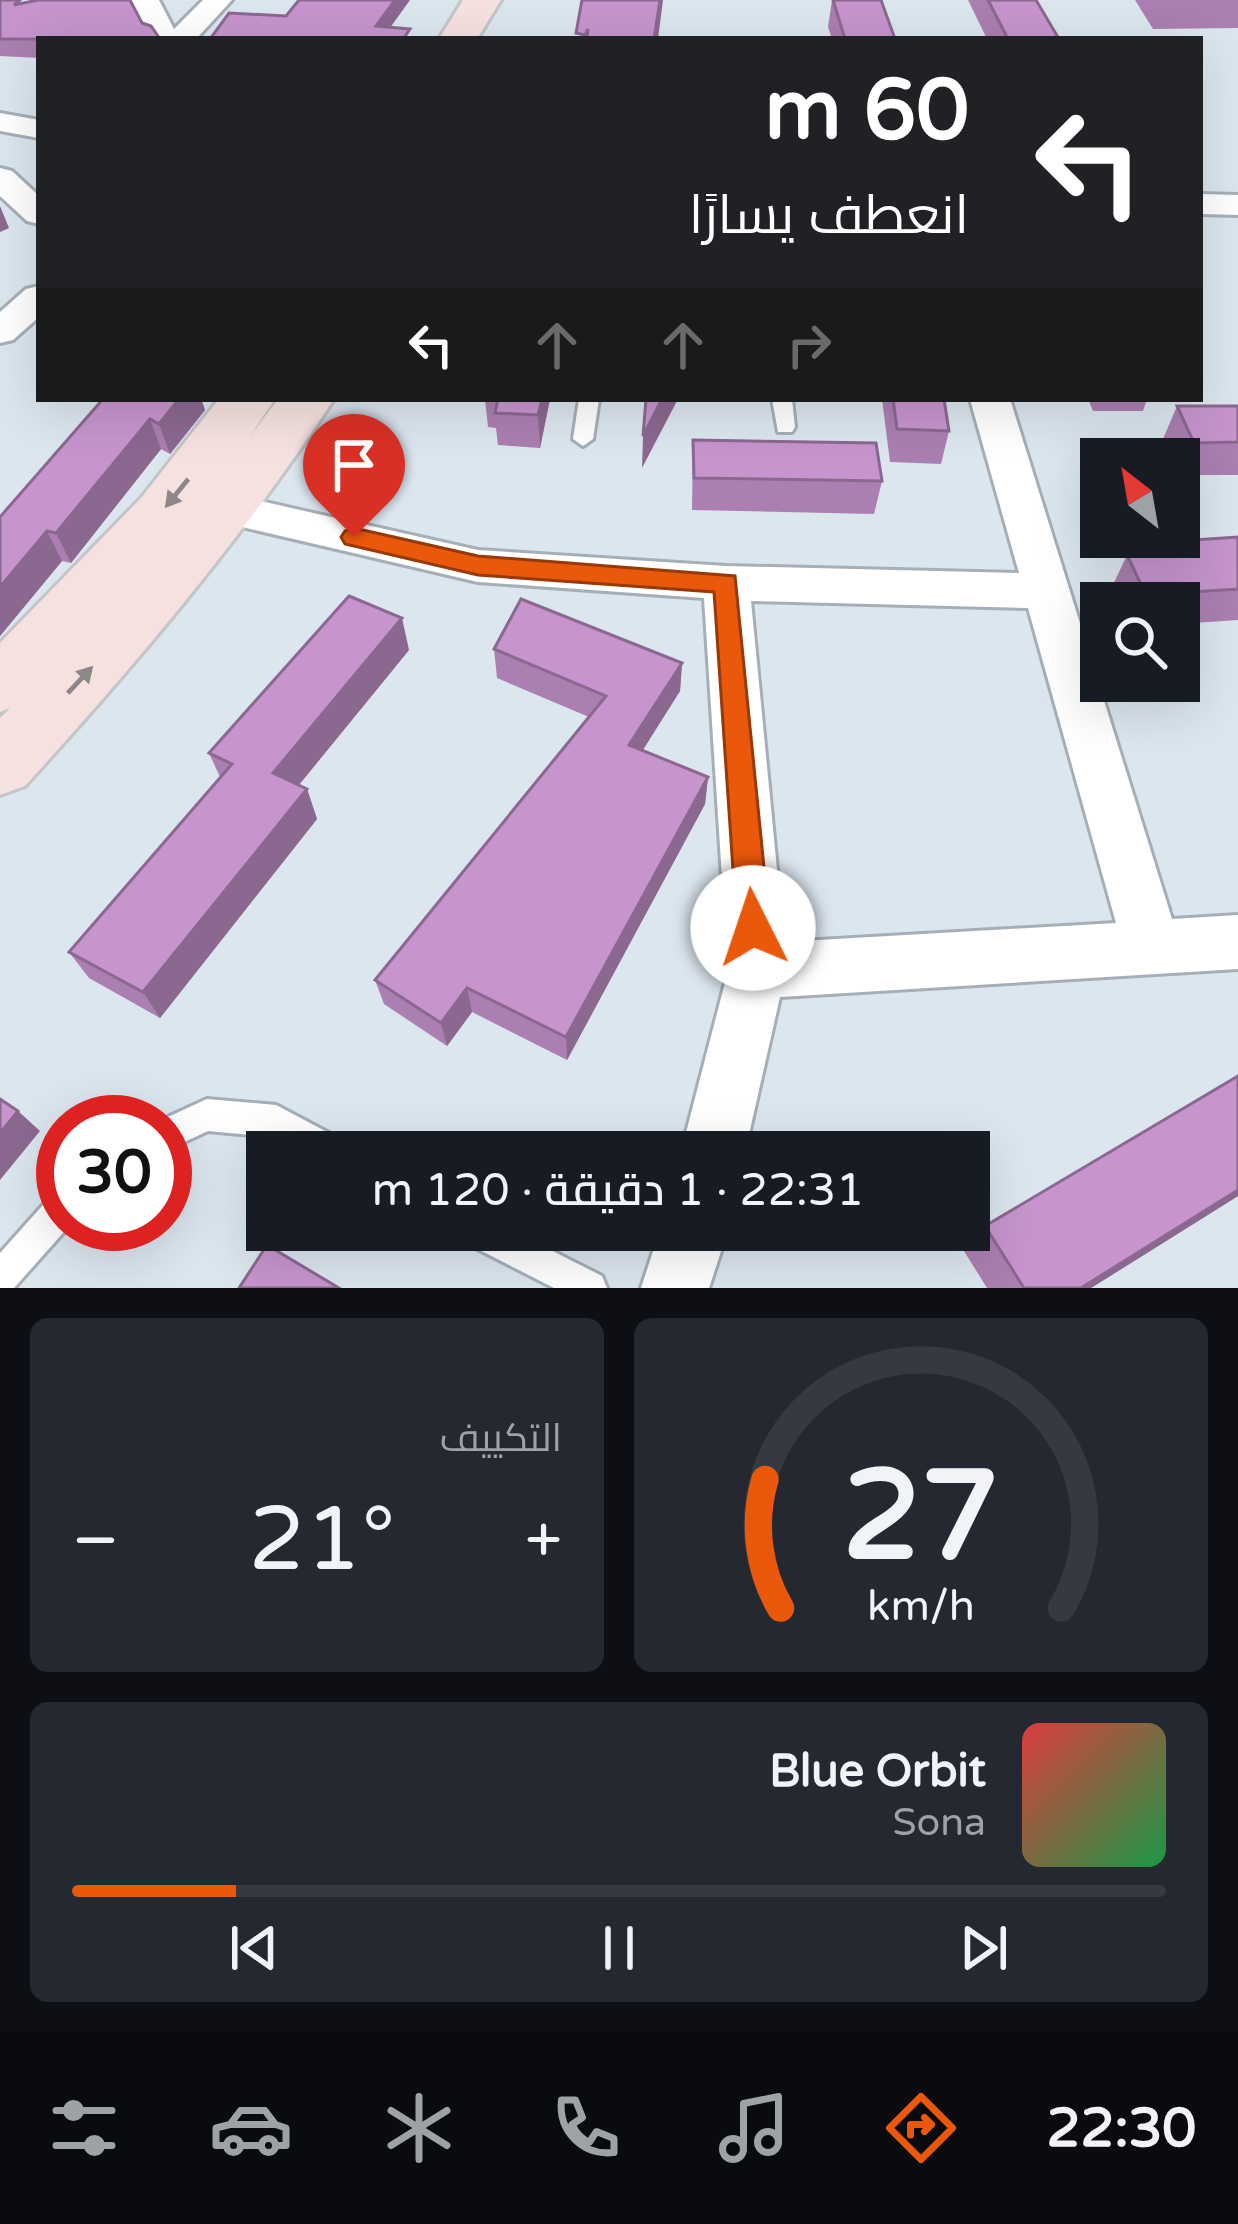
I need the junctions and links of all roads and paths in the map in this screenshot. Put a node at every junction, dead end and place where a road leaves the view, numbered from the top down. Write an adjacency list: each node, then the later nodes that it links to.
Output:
1 (145, 0): 5 (street)
2 (218, 0): 6 (street)
3 (482, 0): 7 (main road)
4 (519, 0): 8 (main road)
5 (164, 36)
6 (183, 36)
7 (460, 36)
8 (498, 36)
9 (0, 122): 10 (street)
10 (36, 128)
11 (0, 178): 14 (street)
12 (1203, 204): 13 (street)
13 (1238, 205)
14 (36, 211)
15 (36, 300): 16 (street)
16 (0, 332)
17 (245, 402): 27 (main road, one-way to 27)
18 (304, 402): 24 (main road)
19 (589, 402): 23 (lane)
20 (782, 402): 22 (lane)
21 (991, 402): 26 (street)
22 (785, 427)
23 (583, 439)
24 (229, 509): 25 (street); 28 (main road, one-way to 24)
25 (726, 583): 26 (street); 31 (street)
26 (1047, 591): 30 (street)
27 (0, 685)
28 (0, 765)
29 (1238, 943): 30 (street)
30 (1151, 944): 31 (street)
31 (757, 971): 34 (street)
32 (192, 1122): 33 (lane)
33 (296, 1131)
34 (718, 1131)
35 (36, 1238): 38 (lane)
36 (517, 1251): 39 (lane)
37 (687, 1251): 40 (street)
38 (0, 1278)
39 (590, 1288)
40 (675, 1288)

